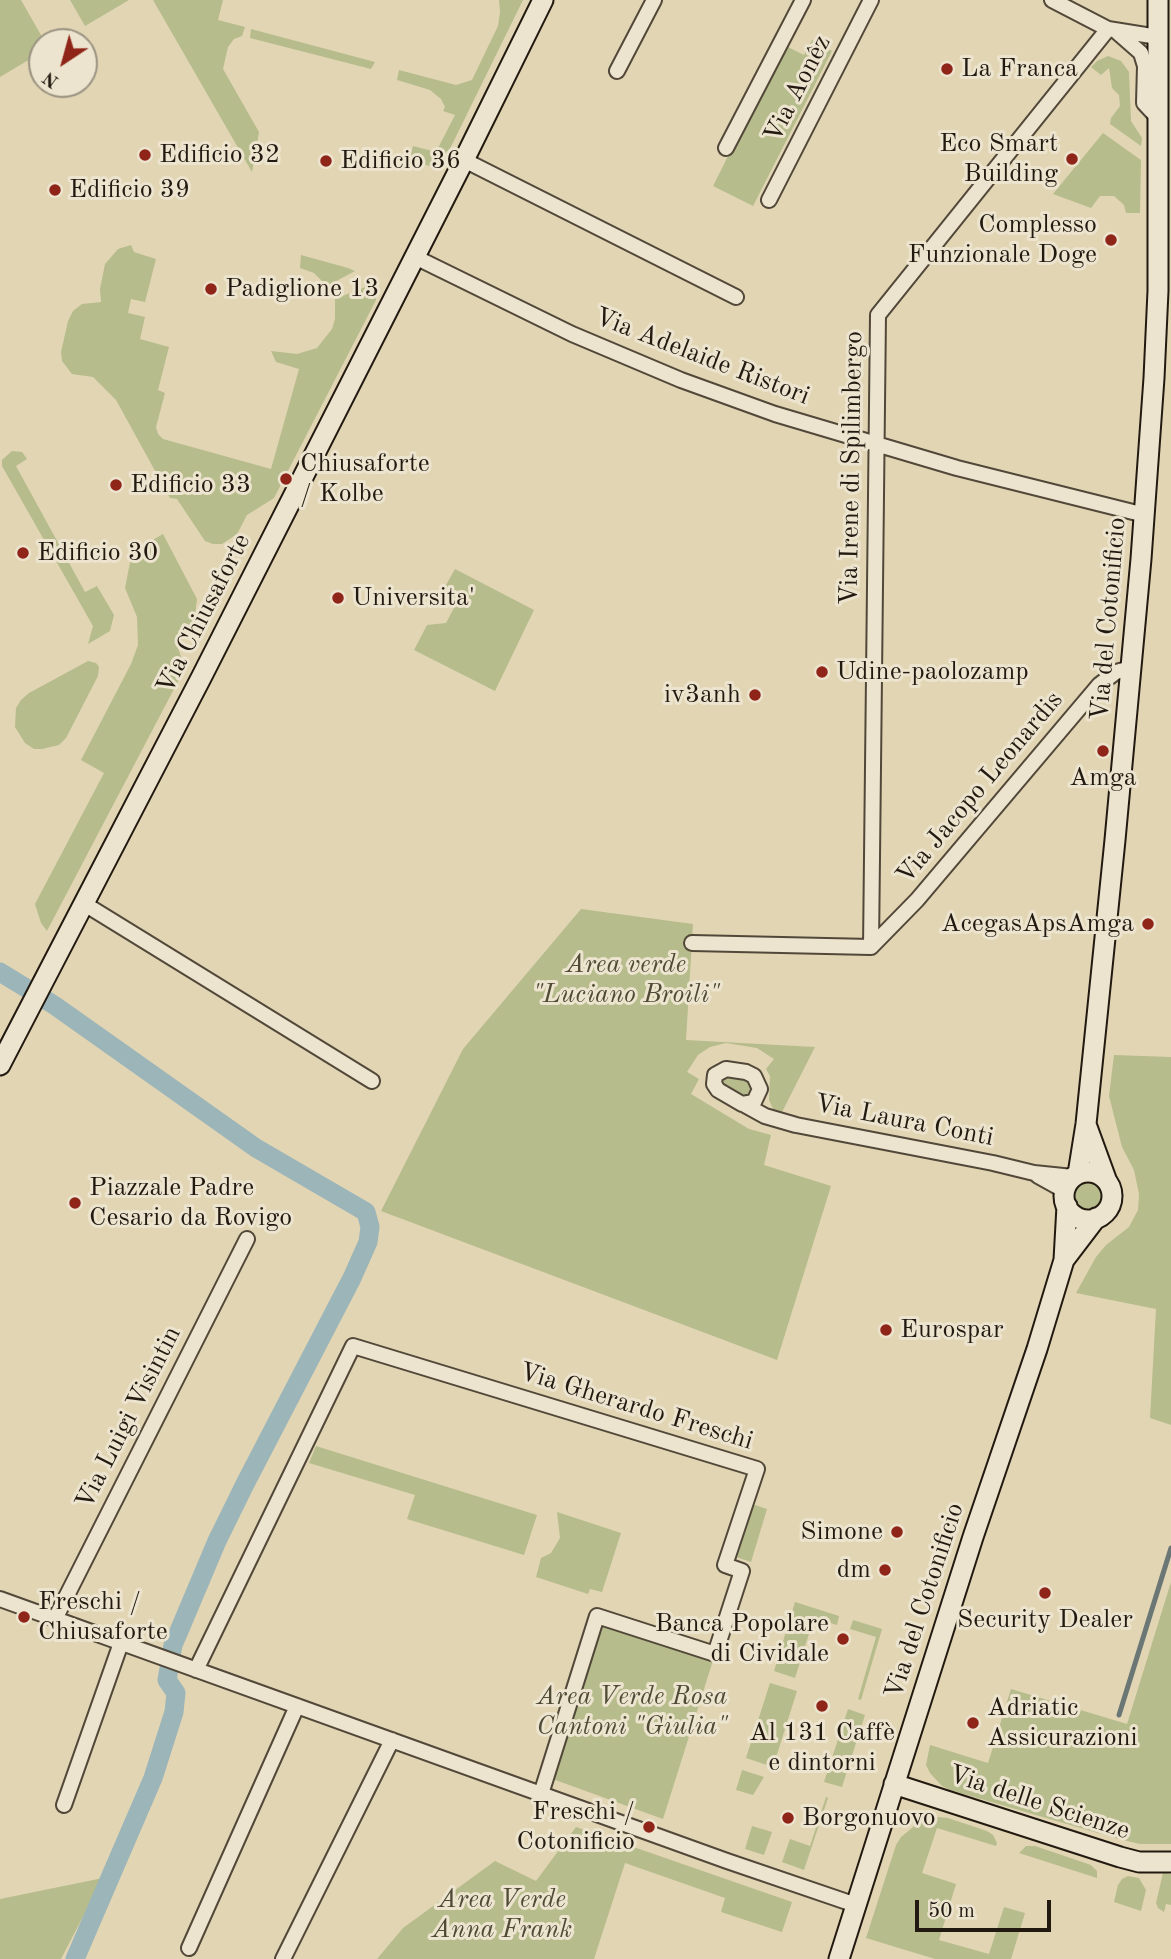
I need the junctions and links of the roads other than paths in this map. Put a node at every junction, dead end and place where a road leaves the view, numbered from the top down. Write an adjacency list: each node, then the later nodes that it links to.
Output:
1 (543, 0): 12 (main road, Via Chiusaforte)
2 (654, 0): 9 (street)
3 (803, 0): 11 (street, Via Aonêz)
4 (871, 0): 13 (street, Via Aonêz)
5 (1052, 0): 7 (street)
6 (1158, 0): 8 (main road, Via del Cotonificio)
7 (1112, 30): 8 (street); 10 (street, Via del Cotonificio); 16 (street, Via Irene di Spilimbergo)
8 (1158, 37): 10 (main road, Via del Cotonificio)
9 (617, 71)
10 (1158, 118): 17 (main road, Via del Cotonificio)
11 (726, 148)
12 (464, 160): 14 (main road, Via Chiusaforte); 15 (street)
13 (769, 200)
14 (415, 257): 16 (street, Via Adelaide Ristori); 19 (main road, Via Chiusaforte)
15 (736, 297)
16 (876, 444): 17 (street, Via Adelaide Ristori); 21 (street, Via Irene di Spilimbergo)
17 (1144, 515): 18 (main road, Via del Cotonificio)
18 (1131, 668): 21 (street, Via Jacopo Leonardis); 27 (main road, Via del Cotonificio)
19 (83, 903): 22 (main road, Via Chiusaforte); 23 (street)
20 (692, 943): 21 (street)
21 (871, 947)
22 (0, 1065)
23 (372, 1081)
24 (759, 1095): 25 (street); 25 (street, Via Laura Conti); 26 (street, Via Laura Conti)
25 (746, 1105): 26 (street, Via Laura Conti)
26 (765, 1116): 29 (street, Via Laura Conti)
27 (1086, 1124): 28 (main road, Via del Cotonificio); 29 (main road, Via del Cotonificio)
28 (1105, 1179): 29 (main road); 30 (main road)
29 (1071, 1187): 30 (main road); 32 (main road, Via del Cotonificio)
30 (1096, 1218): 32 (main road, Via del Cotonificio)
31 (247, 1239): 34 (street, Via Luigi Visintin)
32 (1064, 1260): 39 (main road, Via del Cotonificio)
33 (0, 1599): 34 (street)
34 (55, 1619): 35 (street)
35 (121, 1643): 36 (street); 41 (street)
36 (189, 1668): 37 (street); 40 (street, Via Gherardo Freschi)
37 (297, 1706): 38 (street); 44 (street)
38 (392, 1741): 40 (street); 45 (street)
39 (894, 1784): 42 (main road, Via delle Scienze); 43 (main road, Via del Cotonificio)
40 (541, 1794): 43 (street)
41 (64, 1805)
42 (1171, 1862)
43 (856, 1905): 46 (main road, Via del Cotonificio)
44 (189, 1948)
45 (283, 1959)
46 (839, 1959)

